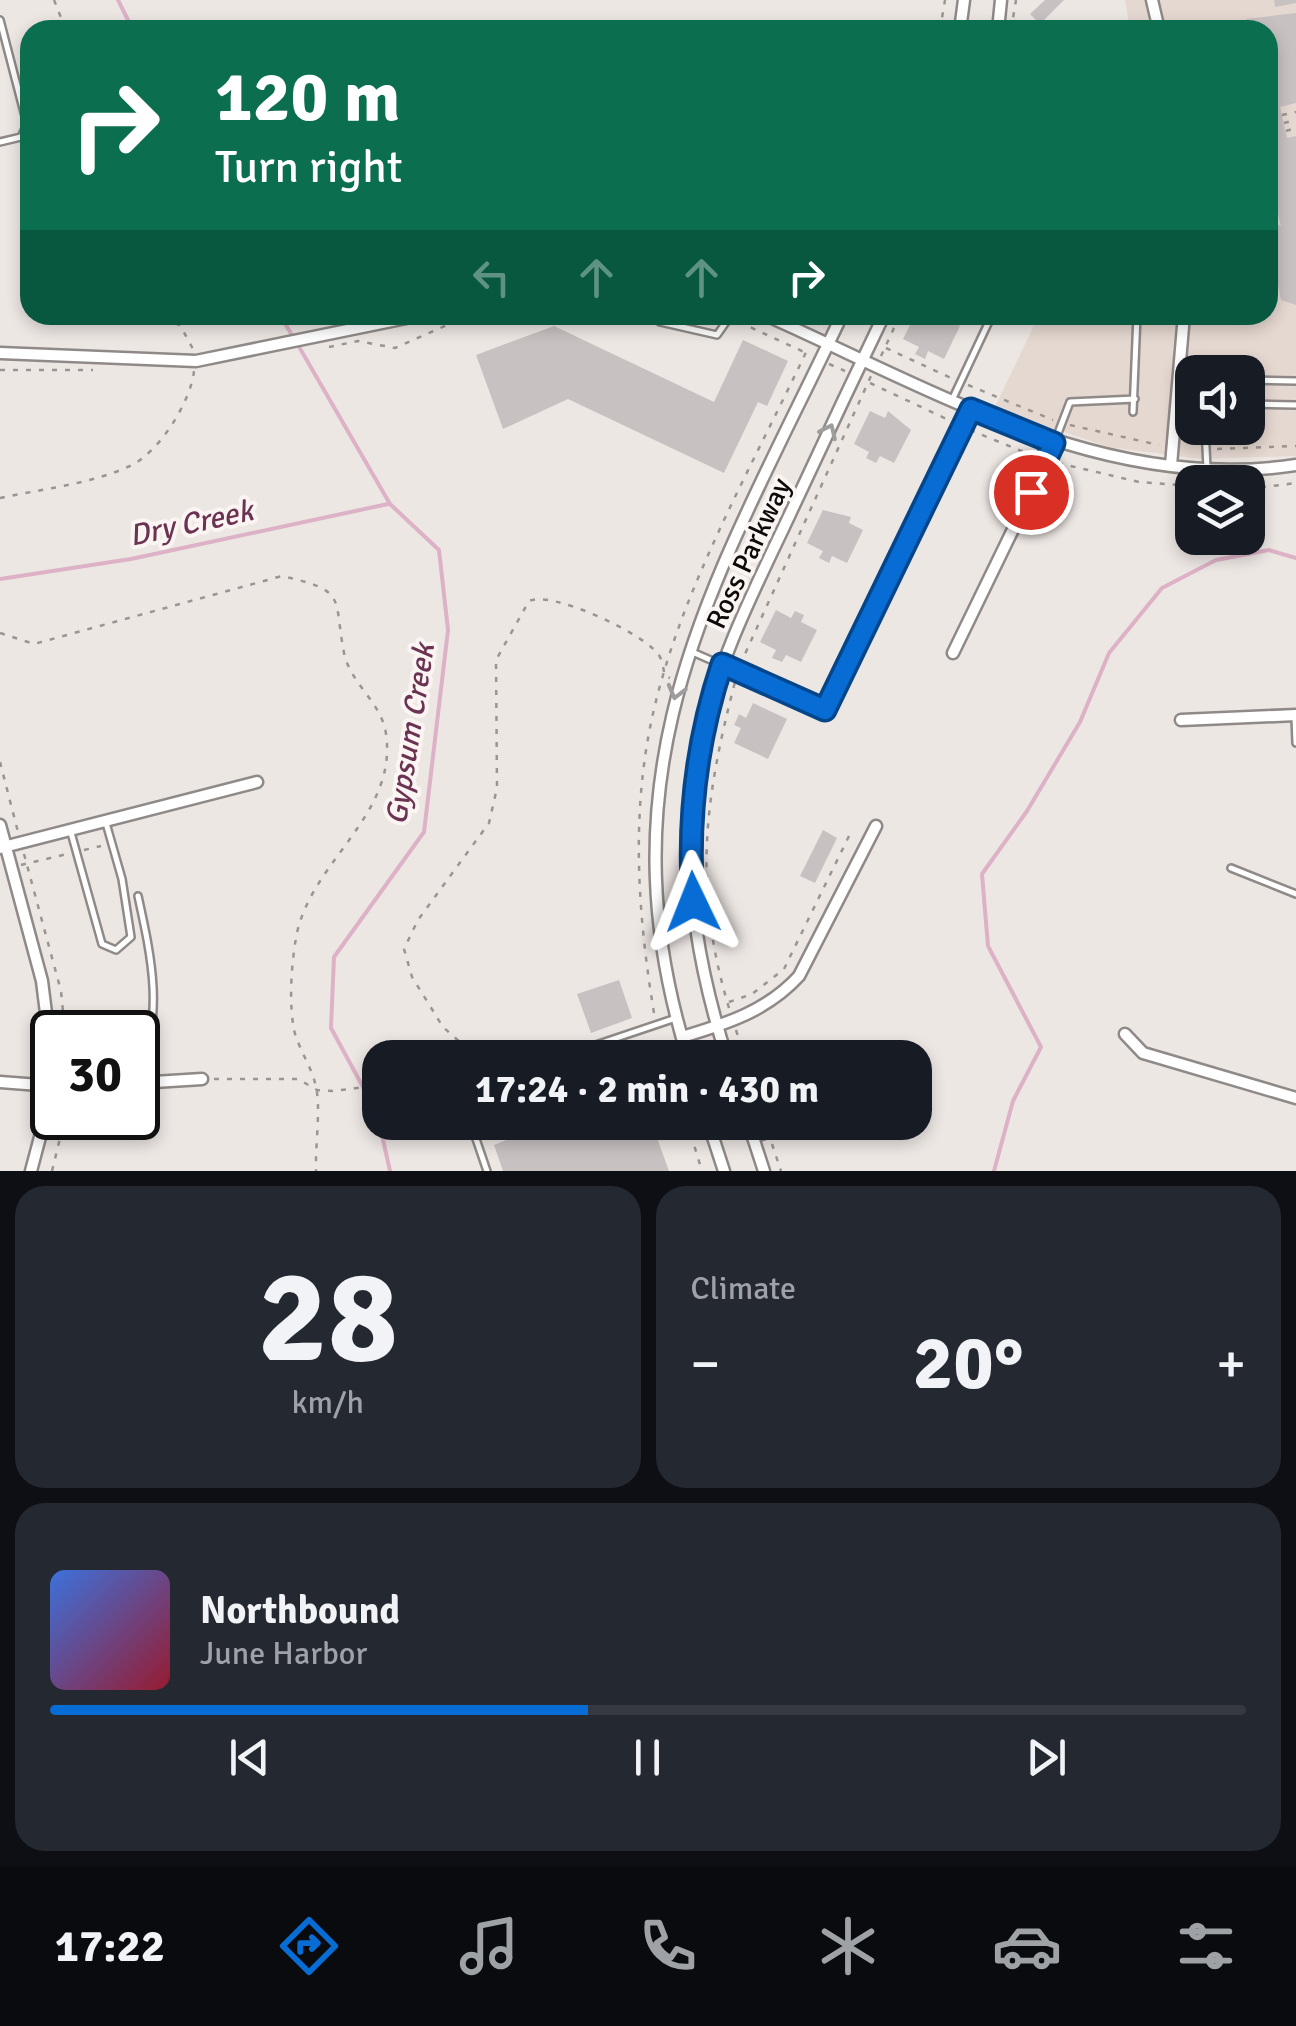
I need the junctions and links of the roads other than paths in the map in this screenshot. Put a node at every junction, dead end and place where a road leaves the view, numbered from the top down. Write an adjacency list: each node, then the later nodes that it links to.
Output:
1 (0, 20): 2 (lane)
2 (20, 97)
3 (390, 325): 13 (street)
4 (670, 325): 5 (lane)
5 (726, 325)
6 (788, 325): 12 (street)
7 (838, 325): 12 (street, Ross Parkway)
8 (879, 325): 14 (street, Ross Parkway)
9 (987, 325): 18 (lane)
10 (1136, 325): 17 (lane)
11 (1183, 325): 24 (street)
12 (829, 343): 14 (street); 28 (street, Ross Parkway)
13 (0, 353)
14 (863, 358): 18 (street); 30 (street, Ross Parkway, one-way to 14)
15 (1265, 380): 16 (lane)
16 (1296, 381)
17 (1135, 399): 22 (lane); 23 (lane)
18 (952, 400): 21 (street)
19 (1265, 404): 20 (lane)
20 (1296, 405)
21 (971, 409): 23 (street); 30 (lane)
22 (1132, 412)
23 (1054, 443): 24 (street); 29 (street)
24 (1171, 464): 25 (street)
25 (1180, 465)
26 (1296, 465): 27 (street)
27 (1265, 466)
28 (689, 650): 30 (lane); 45 (street, Ross Parkway, one-way to 45)
29 (953, 653)
30 (722, 664): 46 (street, Ross Parkway)
31 (1296, 715): 32 (street); 33 (lane)
32 (1181, 720)
33 (1296, 743)
34 (257, 782): 35 (street)
35 (105, 820): 38 (street); 38 (lane)
36 (0, 825): 39 (street)
37 (876, 826): 46 (street)
38 (70, 829): 39 (street)
39 (3, 847): 43 (street)
40 (1231, 868): 41 (lane)
41 (1296, 894)
42 (138, 896): 44 (lane)
43 (46, 1010)
44 (154, 1010)
45 (676, 1018): 48 (lane); 49 (street, Ross Parkway)
46 (717, 1026): 50 (street); 51 (street, Ross Parkway)
47 (1125, 1034): 56 (street)
48 (611, 1040)
49 (683, 1040)
50 (697, 1040)
51 (721, 1040)
52 (160, 1080): 53 (street)
53 (202, 1080)
54 (0, 1082): 55 (street)
55 (30, 1086)
56 (1296, 1098)
57 (39, 1140): 61 (street)
58 (476, 1140): 62 (lane)
59 (714, 1140): 63 (street)
60 (753, 1140): 64 (street)
61 (31, 1171)
62 (487, 1171)
63 (724, 1171)
64 (764, 1171)

